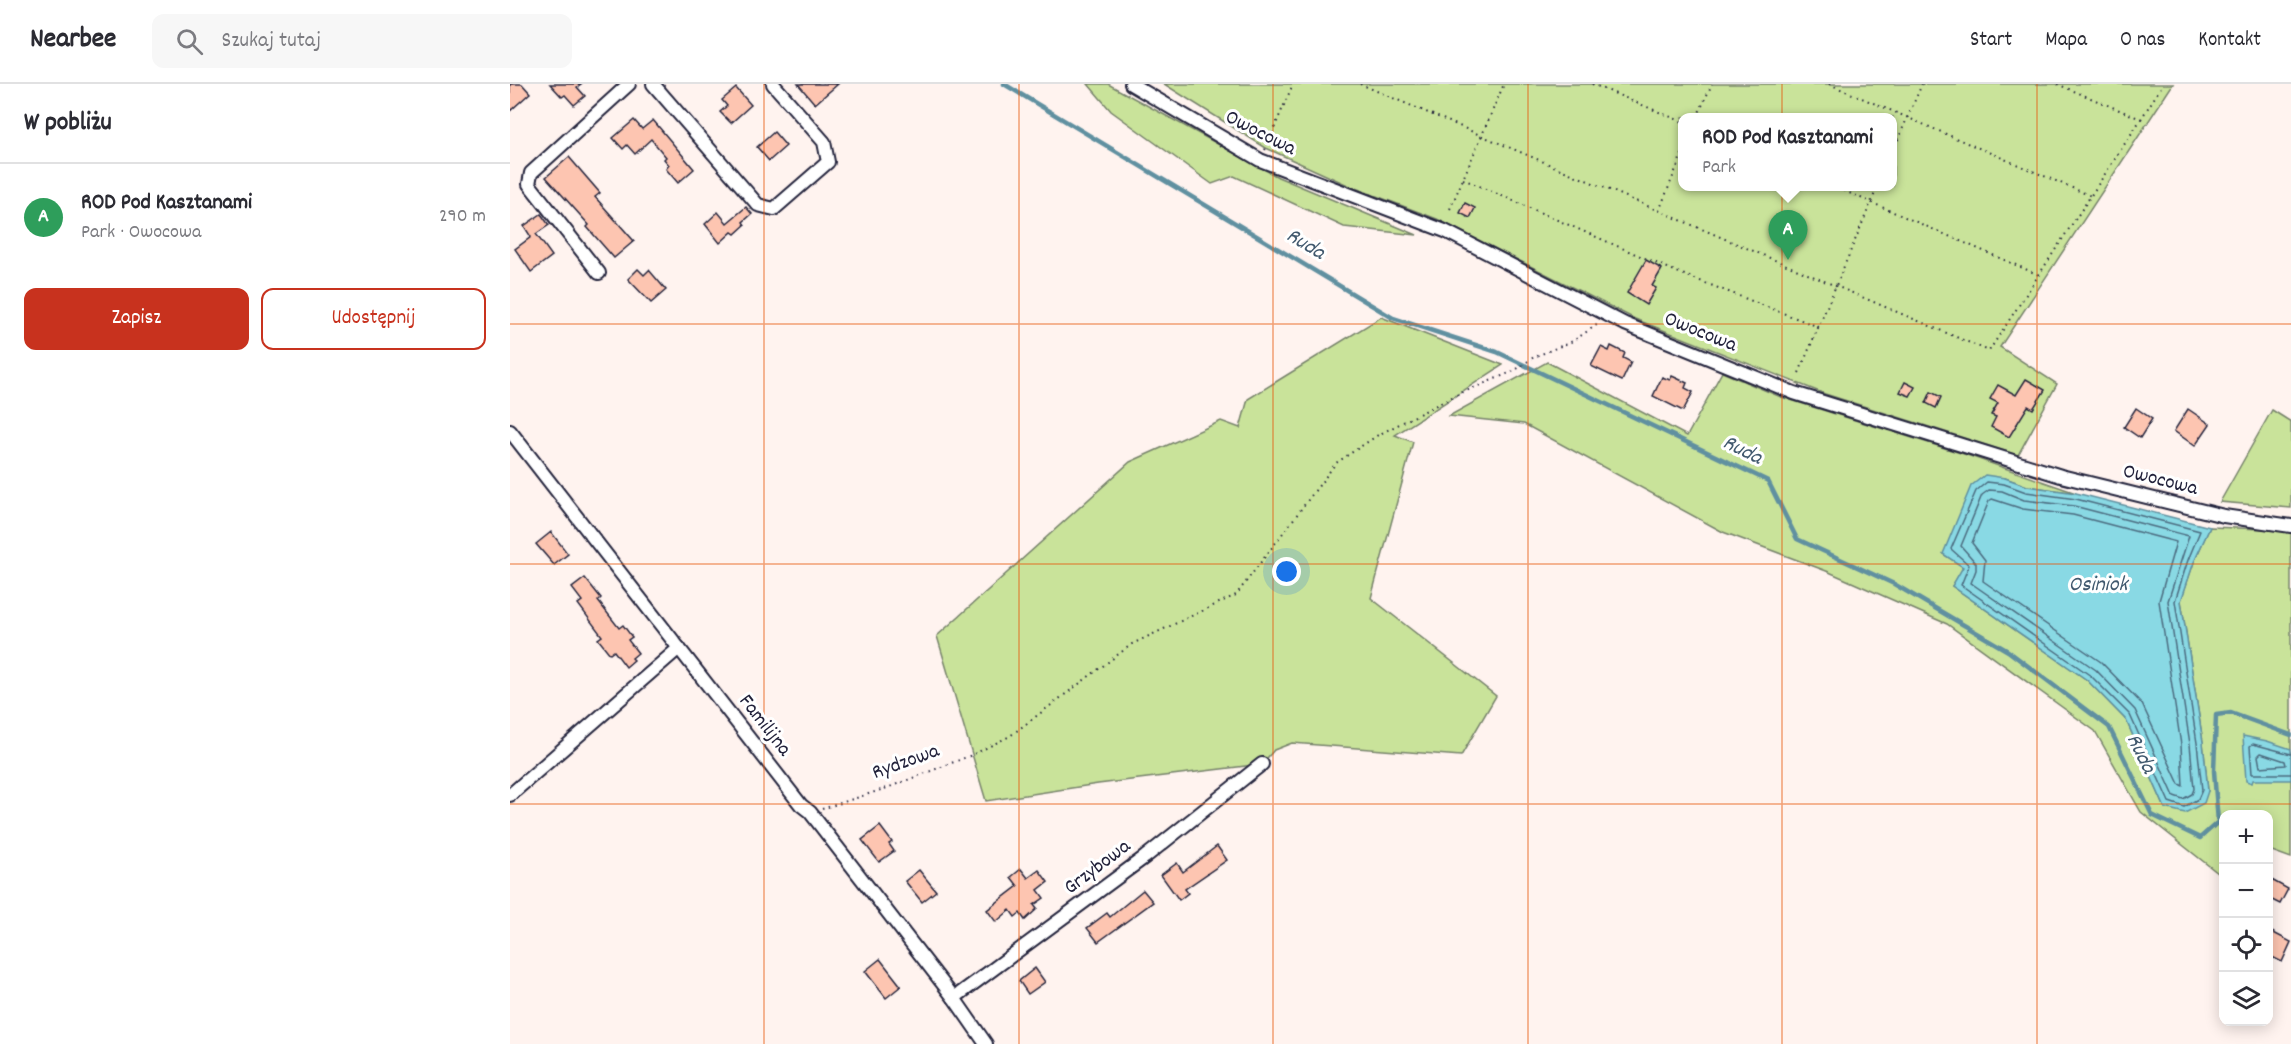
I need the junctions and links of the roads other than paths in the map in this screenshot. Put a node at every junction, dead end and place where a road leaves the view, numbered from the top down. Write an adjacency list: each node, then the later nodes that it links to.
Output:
1 (629, 84): 5 (street)
2 (652, 84): 3 (street)
3 (773, 84)
4 (1131, 84): 7 (street, Owocowa)
5 (599, 273)
6 (510, 431): 8 (street, Familijna)
7 (2291, 526)
8 (679, 648): 10 (street); 11 (street, Familijna)
9 (1262, 764): 11 (street, Grzybowa)
10 (510, 795)
11 (954, 998): 12 (street, Familijna)
12 (986, 1044)

